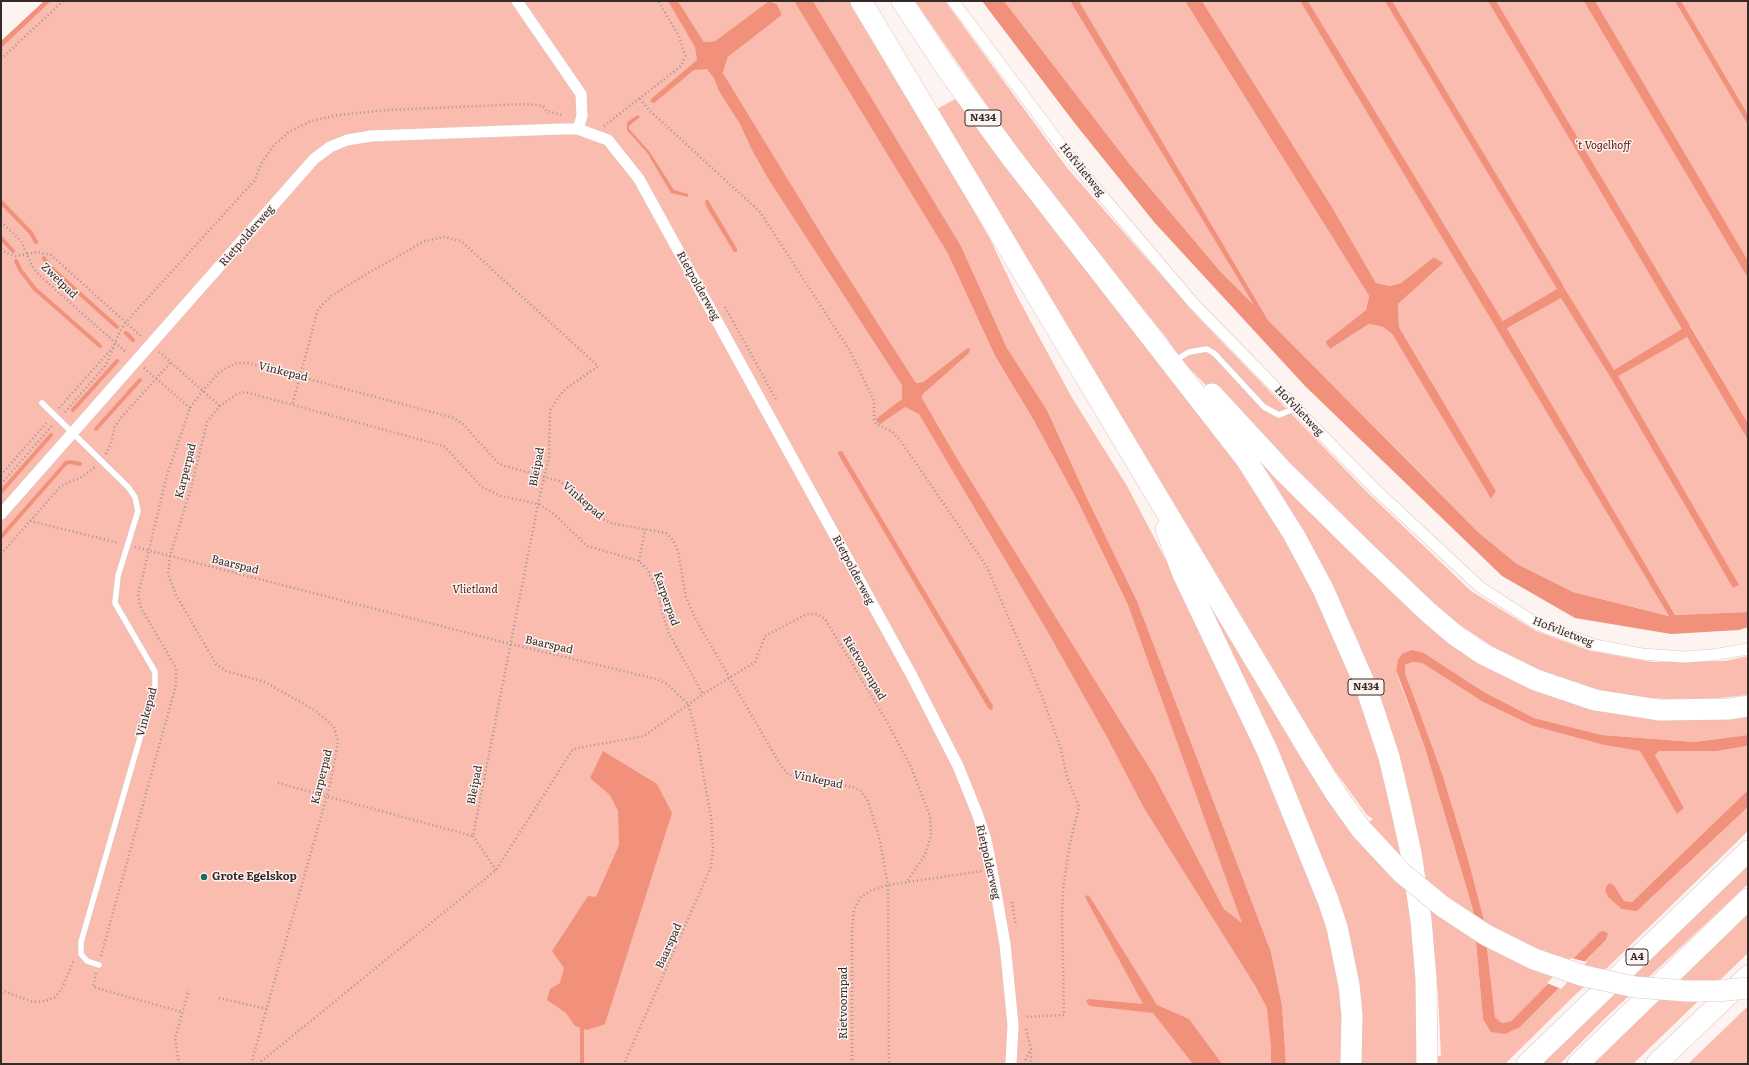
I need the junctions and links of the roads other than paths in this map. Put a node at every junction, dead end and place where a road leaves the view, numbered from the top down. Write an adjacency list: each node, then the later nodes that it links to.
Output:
1 (517, 1): 5 (street)
2 (861, 1): 11 (highway)
3 (902, 1): 6 (highway, N434)
4 (953, 1): 9 (street, Hofvlietweg)
5 (578, 129): 10 (street, Rietpolderweg); 21 (street, Rietpolderweg)
6 (1100, 270): 7 (highway, N434); 20 (highway, N434)
7 (1179, 358): 9 (lane); 14 (highway, N434)
8 (42, 402): 10 (lane, Vinkepad)
9 (1296, 408): 13 (street, Hofvlietweg)
10 (73, 432): 12 (street, Rietpolderweg); 17 (lane, Vinkepad)
11 (1146, 477): 19 (highway, bridge); 22 (highway)
12 (1, 514)
13 (1748, 649)
14 (1748, 706)
15 (1748, 851): 23 (highway, A4)
16 (1748, 899): 24 (highway)
17 (99, 965)
18 (1748, 976): 25 (highway)
19 (1748, 988)
20 (1427, 1060)
21 (1012, 1064)
22 (1351, 1064)
23 (1527, 1064)
24 (1578, 1064)
25 (1656, 1064)

